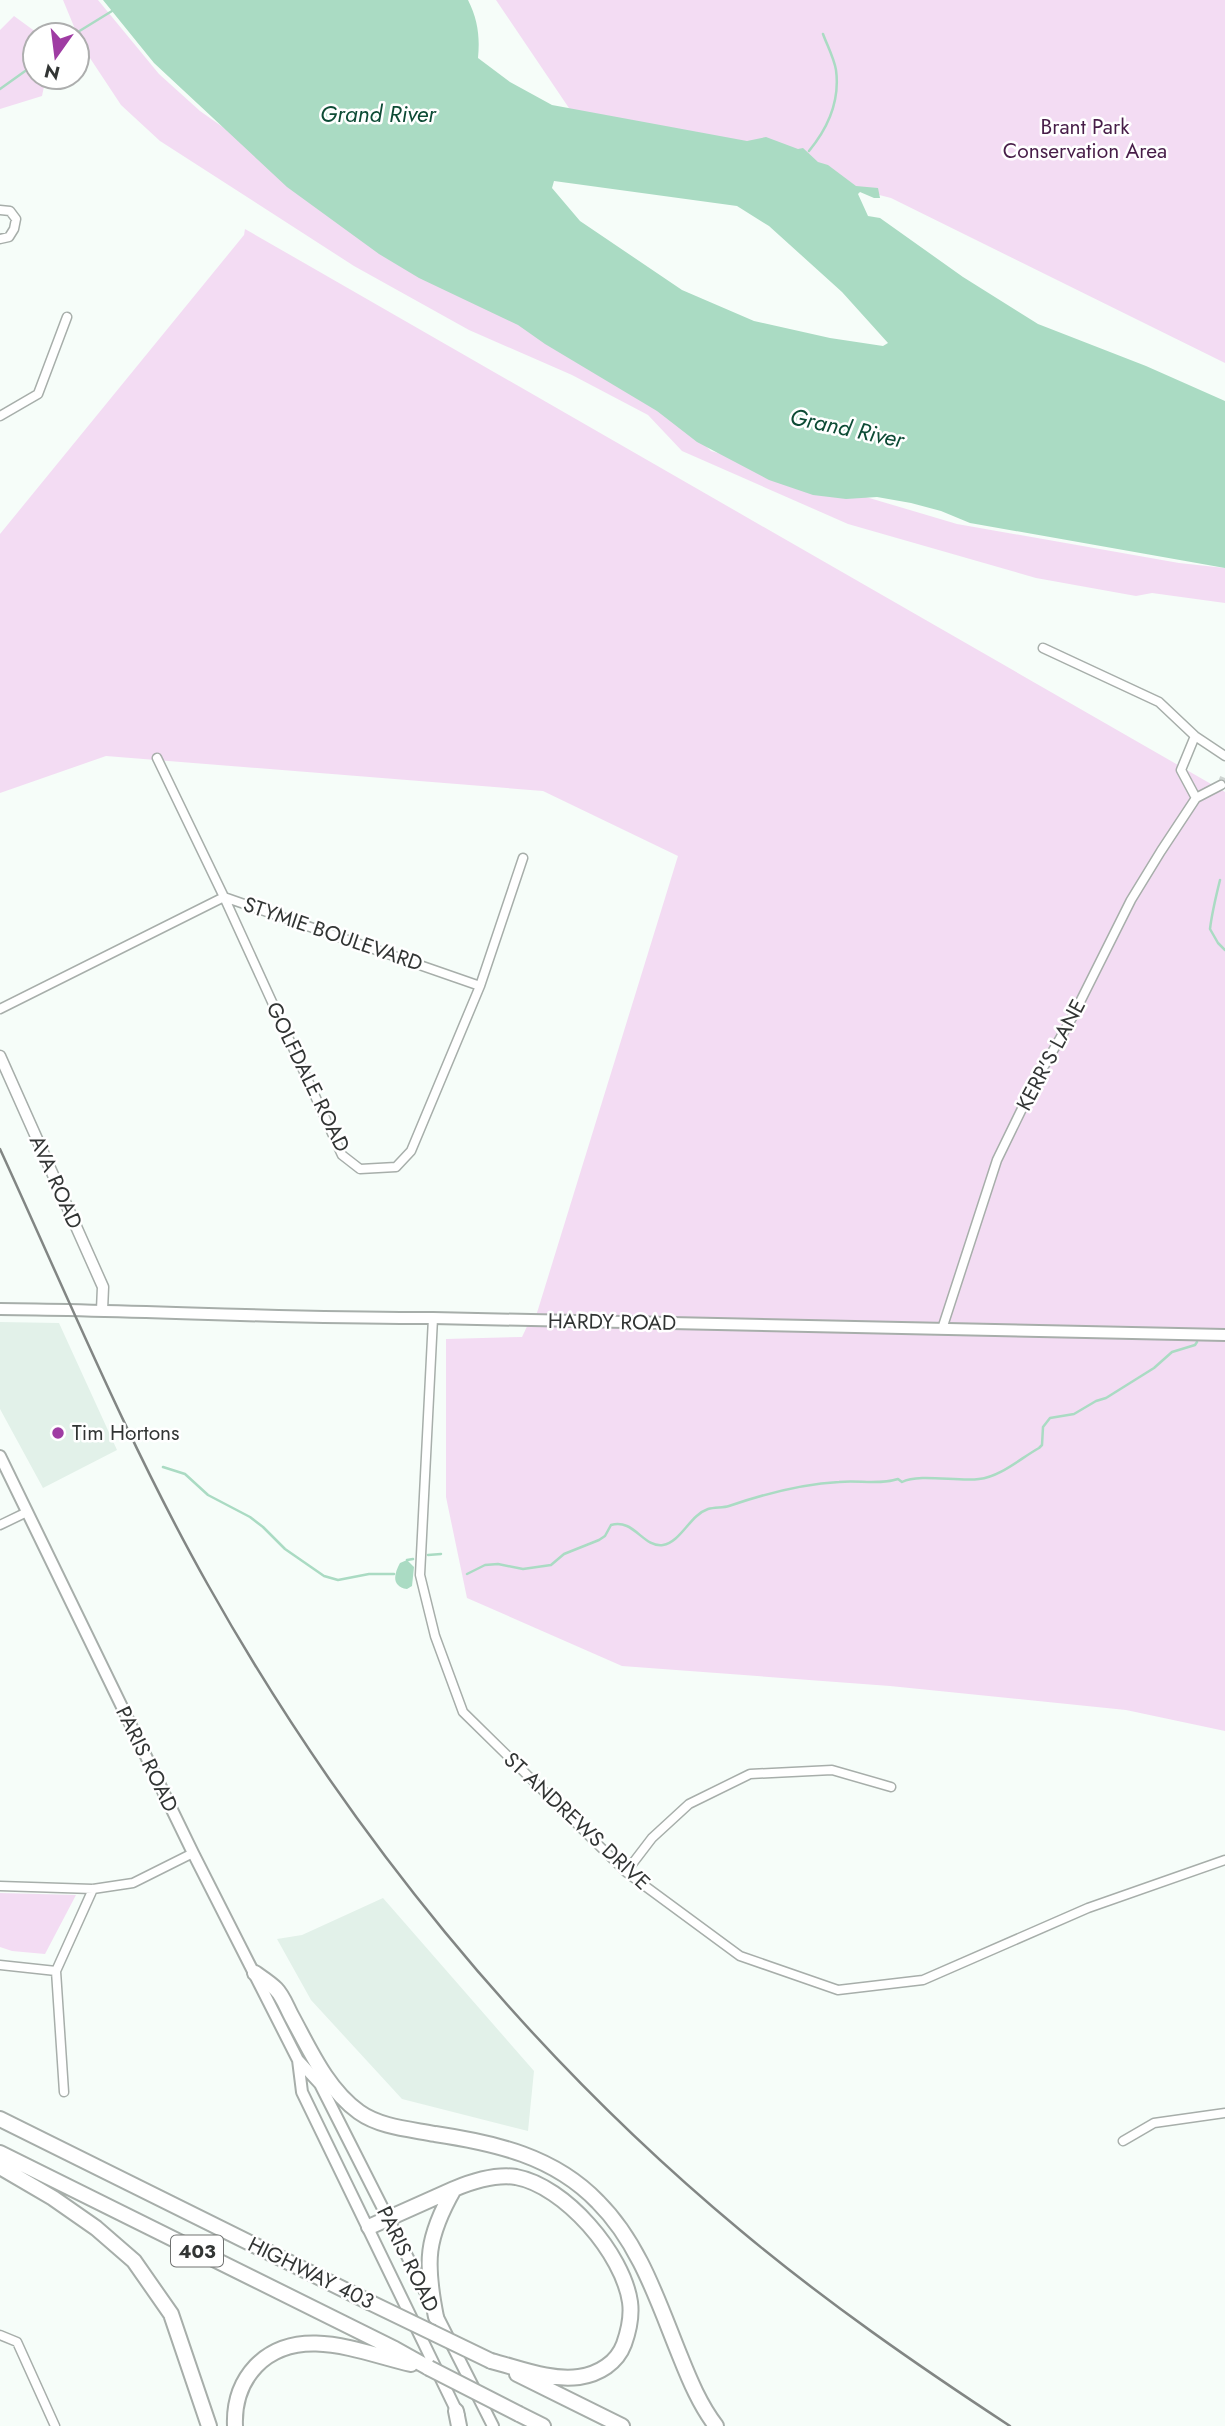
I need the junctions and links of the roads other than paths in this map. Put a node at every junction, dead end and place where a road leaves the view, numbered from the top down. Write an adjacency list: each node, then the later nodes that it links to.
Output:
1 (0, 210): 2 (street)
2 (0, 239)
3 (67, 317): 4 (street)
4 (0, 415)
5 (1043, 648): 6 (street)
6 (1195, 736): 7 (street); 10 (street)
7 (1225, 756)
8 (157, 758): 12 (street, GOLFDALE ROAD)
9 (1221, 785): 10 (street)
10 (1196, 797): 19 (street, KERR'S LANE)
11 (523, 858): 13 (street, GOLFDALE ROAD)
12 (224, 897): 13 (street, STYMIE BOULEVARD); 13 (street, GOLFDALE ROAD); 14 (street, STYMIE BOULEVARD)
13 (480, 986)
14 (0, 1009)
15 (0, 1056): 17 (street, AVA ROAD)
16 (0, 1309): 17 (main road, HARDY ROAD)
17 (102, 1310): 18 (main road, HARDY ROAD)
18 (433, 1318): 19 (main road, HARDY ROAD); 27 (street, ST ANDREWS DRIVE)
19 (942, 1329): 20 (main road, HARDY ROAD)
20 (1225, 1335)
21 (0, 1456): 22 (main road, PARIS ROAD)
22 (27, 1511): 23 (street); 25 (main road, PARIS ROAD)
23 (0, 1525)
24 (891, 1787): 27 (street)
25 (193, 1853): 29 (street); 32 (main road, PARIS ROAD)
26 (1225, 1860): 27 (street, ST ANDREWS DRIVE)
27 (626, 1872)
28 (0, 1886): 29 (street)
29 (93, 1888): 31 (street)
30 (0, 1965): 31 (street)
31 (56, 1971): 34 (street)
32 (255, 1973): 33 (main road, PARIS ROAD); 54 (highway)
33 (298, 2060): 41 (main road, PARIS ROAD); 42 (main road, PARIS ROAD)
34 (64, 2092)
35 (1225, 2113): 37 (street)
36 (0, 2119): 46 (highway, HIGHWAY 403 / 403, bridge)
37 (1123, 2141)
38 (0, 2153): 45 (highway, HIGHWAY 403 / 403)
39 (0, 2167): 49 (highway)
40 (454, 2189): 41 (highway); 43 (highway); 46 (highway)
41 (387, 2217): 42 (highway); 43 (main road, PARIS ROAD)
42 (369, 2227): 47 (main road, PARIS ROAD)
43 (436, 2317): 51 (main road, PARIS ROAD)
44 (0, 2335): 48 (street)
45 (396, 2355): 50 (highway); 52 (highway, 403, bridge)
46 (491, 2361): 53 (highway, HIGHWAY 403 / 403)
47 (460, 2421)
48 (55, 2426)
49 (209, 2426)
50 (235, 2426)
51 (493, 2426)
52 (543, 2426)
53 (622, 2426)
54 (716, 2426)

